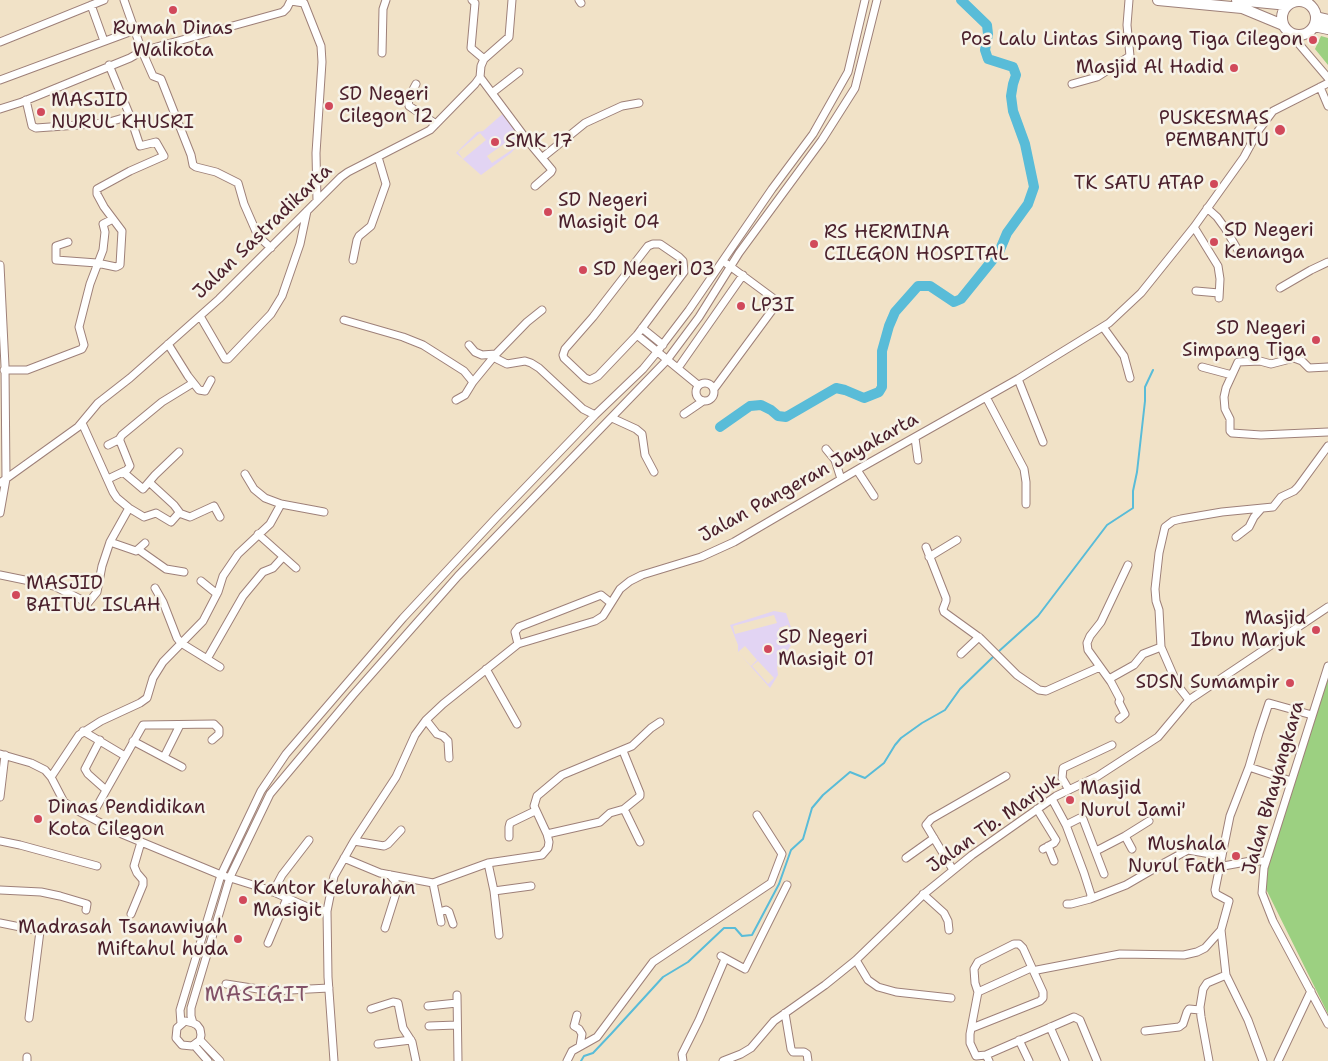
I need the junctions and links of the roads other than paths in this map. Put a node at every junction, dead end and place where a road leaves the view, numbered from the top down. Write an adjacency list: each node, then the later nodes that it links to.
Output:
1 (104, 0): 12 (street)
2 (124, 0): 18 (street)
3 (386, 0): 22 (street)
4 (472, 0): 23 (street)
5 (512, 0): 23 (street)
6 (865, 0): 42 (street)
7 (877, 0): 43 (street)
8 (1129, 0): 31 (street)
9 (1158, 0): 16 (highway)
10 (1237, 0): 13 (highway)
11 (291, 1): 21 (street); 45 (street)
12 (93, 3): 19 (street); 20 (street)
13 (1292, 3): 15 (highway); 16 (highway)
14 (1328, 20): 15 (highway)
15 (1315, 21): 16 (highway); 17 (highway)
16 (1285, 27): 27 (street)
17 (1328, 29)
18 (135, 30): 19 (street); 21 (street)
19 (104, 41): 28 (street)
20 (0, 42)
21 (142, 51): 24 (street); 51 (street)
22 (382, 53)
23 (484, 59): 26 (street, Jalan Sastradikarta)
24 (109, 65): 34 (street); 38 (street)
25 (519, 72): 33 (street)
26 (480, 77): 33 (street); 39 (street, Jalan Sastradikarta)
27 (1328, 78)
28 (0, 80)
29 (1328, 83): 32 (street, Jalan Pangeran Jayakarta)
30 (416, 84): 39 (street)
31 (1072, 84)
32 (1320, 87): 36 (street); 46 (street, Jalan Pangeran Jayakarta)
33 (492, 93): 41 (street)
34 (26, 100): 37 (street); 38 (street)
35 (639, 103): 41 (street)
36 (1328, 106)
37 (0, 109)
38 (130, 116): 48 (street)
39 (436, 124): 40 (street, Jalan Sastradikarta)
40 (378, 157): 45 (street, Jalan Sastradikarta); 53 (street)
41 (542, 157): 44 (street)
42 (794, 160): 43 (street); 54 (street)
43 (804, 166): 58 (street)
44 (535, 186)
45 (317, 201): 47 (street, Jalan Sastradikarta)
46 (1207, 208): 49 (street, Jalan Pangeran Jayakarta); 52 (street)
47 (308, 211): 51 (street, Jalan Sastradikarta); 65 (street)
48 (113, 219): 56 (street); 56 (street)
49 (1194, 227): 63 (street); 67 (street, Jalan Pangeran Jayakarta)
50 (68, 242): 56 (street)
51 (271, 248): 65 (street, Jalan Sastradikarta)
52 (1239, 252)
53 (353, 260)
54 (722, 260): 58 (street); 59 (street)
55 (1328, 262): 62 (street)
56 (97, 263): 76 (street)
57 (0, 265): 76 (street)
58 (731, 266): 60 (street); 61 (street)
59 (717, 268): 60 (street); 72 (street)
60 (726, 274): 75 (street)
61 (743, 275): 78 (street); 87 (street)
62 (1280, 288)
63 (1196, 291)
64 (542, 310): 74 (street)
65 (200, 316): 70 (street, Jalan Sastradikarta)
66 (344, 320): 84 (street)
67 (1103, 327): 81 (street); 82 (street, Jalan Pangeran Jayakarta)
68 (642, 328): 69 (street); 69 (street); 72 (street)
69 (637, 335): 73 (street)
70 (168, 344): 85 (street); 94 (street, Jalan Sastradikarta)
71 (469, 345): 74 (street)
72 (663, 345): 73 (street)
73 (657, 352): 75 (street); 92 (street)
74 (494, 356): 84 (street); 92 (street)
75 (668, 360): 78 (street); 93 (street)
76 (3, 367): 110 (street)
77 (1202, 367): 80 (street)
78 (678, 368): 86 (street)
79 (1328, 368): 80 (street)
80 (1232, 375): 95 (street)
81 (1130, 378)
82 (1018, 379): 88 (street, Jalan Pangeran Jayakarta); 98 (street)
83 (211, 380): 85 (street)
84 (473, 382): 89 (street)
85 (193, 383): 97 (street)
86 (698, 385): 87 (street); 90 (street)
87 (714, 389): 90 (street)
88 (986, 398): 96 (street, Jalan Pangeran Jayakarta); 114 (street)
89 (456, 400)
90 (702, 401): 91 (street)
91 (684, 414)
92 (595, 415): 132 (street)
93 (612, 418): 106 (street); 135 (street)
94 (82, 423): 108 (street); 110 (street, Jalan Sastradikarta)
95 (1328, 432)
96 (915, 438): 103 (street); 104 (street, Jalan Pangeran Jayakarta)
97 (120, 439): 99 (street); 105 (street)
98 (1043, 442)
99 (108, 445)
100 (1328, 446): 116 (street)
101 (826, 449): 109 (street)
102 (179, 452): 111 (street)
103 (918, 460)
104 (857, 470): 109 (street, Jalan Pangeran Jayakarta); 112 (street)
105 (123, 472): 108 (street); 111 (street)
106 (654, 472)
107 (246, 474): 113 (street)
108 (108, 479): 115 (street)
109 (841, 479): 139 (street, Jalan Pangeran Jayakarta)
110 (3, 481): 118 (street)
111 (149, 482): 119 (street)
112 (874, 496)
113 (282, 504): 117 (street); 121 (street)
114 (1026, 504)
115 (129, 508): 119 (street); 124 (street)
116 (1261, 509): 122 (street); 144 (street)
117 (324, 512)
118 (0, 513)
119 (180, 513): 120 (street)
120 (220, 517)
121 (258, 534): 129 (street); 138 (street)
122 (1236, 537)
123 (957, 540): 128 (street)
124 (110, 542): 127 (street); 134 (street)
125 (145, 543): 127 (street)
126 (926, 547): 128 (street)
127 (139, 550): 133 (street)
128 (930, 556): 141 (street)
129 (283, 557): 131 (street); 146 (street)
130 (1128, 565): 149 (street)
131 (296, 568)
132 (447, 569): 135 (street); 207 (street)
133 (184, 572)
134 (0, 575)
135 (454, 580): 210 (street)
136 (200, 581): 138 (street)
137 (155, 588): 142 (street)
138 (217, 594): 142 (street)
139 (611, 603): 143 (street, Jalan Pangeran Jayakarta); 143 (street)
140 (1328, 607): 152 (street, Jalan Tb. Marjuk)
141 (978, 637): 145 (street); 149 (street)
142 (181, 643): 146 (street); 159 (street)
143 (518, 644): 150 (street, Jalan Pangeran Jayakarta)
144 (1161, 647): 151 (street); 152 (street)
145 (961, 654)
146 (207, 659): 148 (street)
147 (1328, 666): 153 (street, Jalan Bhayangkara)
148 (220, 667)
149 (1100, 667): 151 (street)
150 (486, 669): 155 (street, Jalan Pangeran Jayakarta); 157 (street)
151 (1109, 679): 154 (street)
152 (1189, 700): 176 (street, Jalan Tb. Marjuk)
153 (1312, 715): 170 (street); 173 (street, Jalan Bhayangkara)
154 (1119, 719)
155 (426, 720): 168 (street); 193 (street, Jalan Pangeran Jayakarta)
156 (660, 722): 164 (street)
157 (517, 724)
158 (180, 725): 161 (street); 162 (street); 167 (street)
159 (83, 732): 160 (street); 172 (street)
160 (100, 740): 166 (street); 175 (street)
161 (212, 740)
162 (133, 741): 166 (street); 167 (street)
163 (1112, 745): 176 (street)
164 (623, 751): 179 (street); 181 (street)
165 (3, 754): 172 (street); 174 (street)
166 (125, 756): 175 (street)
167 (164, 757): 169 (street)
168 (449, 758)
169 (182, 767)
170 (1249, 767): 173 (street); 198 (street)
171 (1006, 776): 190 (street)
172 (51, 777): 183 (street)
173 (1291, 781): 201 (street, Jalan Bhayangkara)
174 (1, 785): 177 (street)
175 (106, 790): 183 (street)
176 (1069, 790): 178 (street, Jalan Tb. Marjuk)
177 (0, 797)
178 (1052, 799): 180 (street, Jalan Tb. Marjuk); 185 (street)
179 (624, 809): 187 (street); 195 (street)
180 (1037, 809): 202 (street); 206 (street, Jalan Tb. Marjuk)
181 (536, 811): 187 (street); 189 (street)
182 (757, 815): 262 (street)
183 (92, 818): 194 (street)
184 (1149, 821): 188 (street)
185 (1066, 825): 197 (street); 219 (street)
186 (401, 830): 193 (street)
187 (547, 834): 203 (street)
188 (1125, 836): 196 (street); 197 (street)
189 (509, 837)
190 (934, 838): 200 (street); 206 (street)
191 (309, 840): 216 (street)
192 (0, 841): 204 (street)
193 (354, 841): 199 (street, Jalan Pangeran Jayakarta)
194 (141, 842): 207 (street); 224 (street)
195 (640, 842)
196 (1132, 849)
197 (1096, 850): 209 (street)
198 (1222, 856): 205 (street); 219 (street)
199 (344, 858): 208 (street); 222 (street, Jalan Pangeran Jayakarta)
200 (906, 858)
201 (1266, 861): 205 (street); 238 (street, Jalan Bhayangkara)
202 (1054, 862)
203 (488, 863): 211 (street); 215 (street)
204 (97, 866)
205 (1218, 868): 230 (street)
206 (953, 870): 217 (street, Jalan Tb. Marjuk)
207 (222, 874): 210 (street); 250 (street)
208 (390, 874): 211 (street); 228 (street)
209 (1104, 874)
210 (230, 877): 216 (street); 249 (street)
211 (433, 883): 223 (street)
212 (787, 885): 271 (street)
213 (531, 886): 215 (street)
214 (0, 890): 221 (street)
215 (494, 891): 231 (street)
216 (273, 892): 218 (street)
217 (923, 894): 229 (street); 233 (street, Jalan Tb. Marjuk)
218 (287, 898): 222 (street); 232 (street)
219 (1090, 899): 220 (street)
220 (1067, 904)
221 (86, 910)
222 (326, 911): 237 (street, Jalan Pangeran Jayakarta)
223 (439, 912): 225 (street); 227 (street)
224 (130, 914)
225 (441, 922)
226 (0, 923): 248 (street)
227 (452, 924)
228 (385, 928)
229 (948, 930)
230 (1221, 930): 234 (street); 235 (street)
231 (498, 935)
232 (268, 943)
233 (856, 960): 241 (street); 246 (street, Jalan Tb. Marjuk)
234 (1034, 969): 239 (street); 239 (street); 255 (street)
235 (1226, 974): 245 (street); 278 (street)
236 (226, 984): 237 (street)
237 (329, 988): 266 (street, Jalan Pangeran Jayakarta)
238 (1311, 991): 251 (street, Jalan Bhayangkara); 279 (street)
239 (978, 992): 255 (street)
240 (457, 995): 242 (street)
241 (951, 998)
242 (457, 1004): 243 (street); 252 (street)
243 (428, 1006)
244 (371, 1009): 258 (street)
245 (1200, 1010): 256 (street); 277 (street)
246 (785, 1013): 272 (street, Jalan Tb. Marjuk); 273 (street)
247 (577, 1015): 262 (street)
248 (29, 1018)
249 (193, 1023): 250 (street); 257 (street)
250 (181, 1024): 261 (street)
251 (1328, 1024)
252 (457, 1025): 253 (street); 268 (street)
253 (429, 1026)
254 (1050, 1027): 259 (street); 275 (street); 276 (street)
255 (972, 1028): 263 (street)
256 (1145, 1031)
257 (200, 1040): 261 (street); 265 (street)
258 (411, 1040): 260 (street); 267 (street)
259 (1020, 1040): 263 (street); 274 (street)
260 (378, 1044)
261 (194, 1046): 264 (street)
262 (580, 1046): 269 (street)
263 (987, 1058)
264 (208, 1061)
265 (220, 1061)
266 (334, 1061)
267 (416, 1061)
268 (458, 1061)
269 (567, 1061): 270 (street)
270 (573, 1061)
271 (683, 1061)
272 (723, 1061)
273 (808, 1061)
274 (1028, 1061)
275 (1065, 1061)
276 (1096, 1061)
277 (1209, 1061)
278 (1263, 1061)
279 (1278, 1061)

